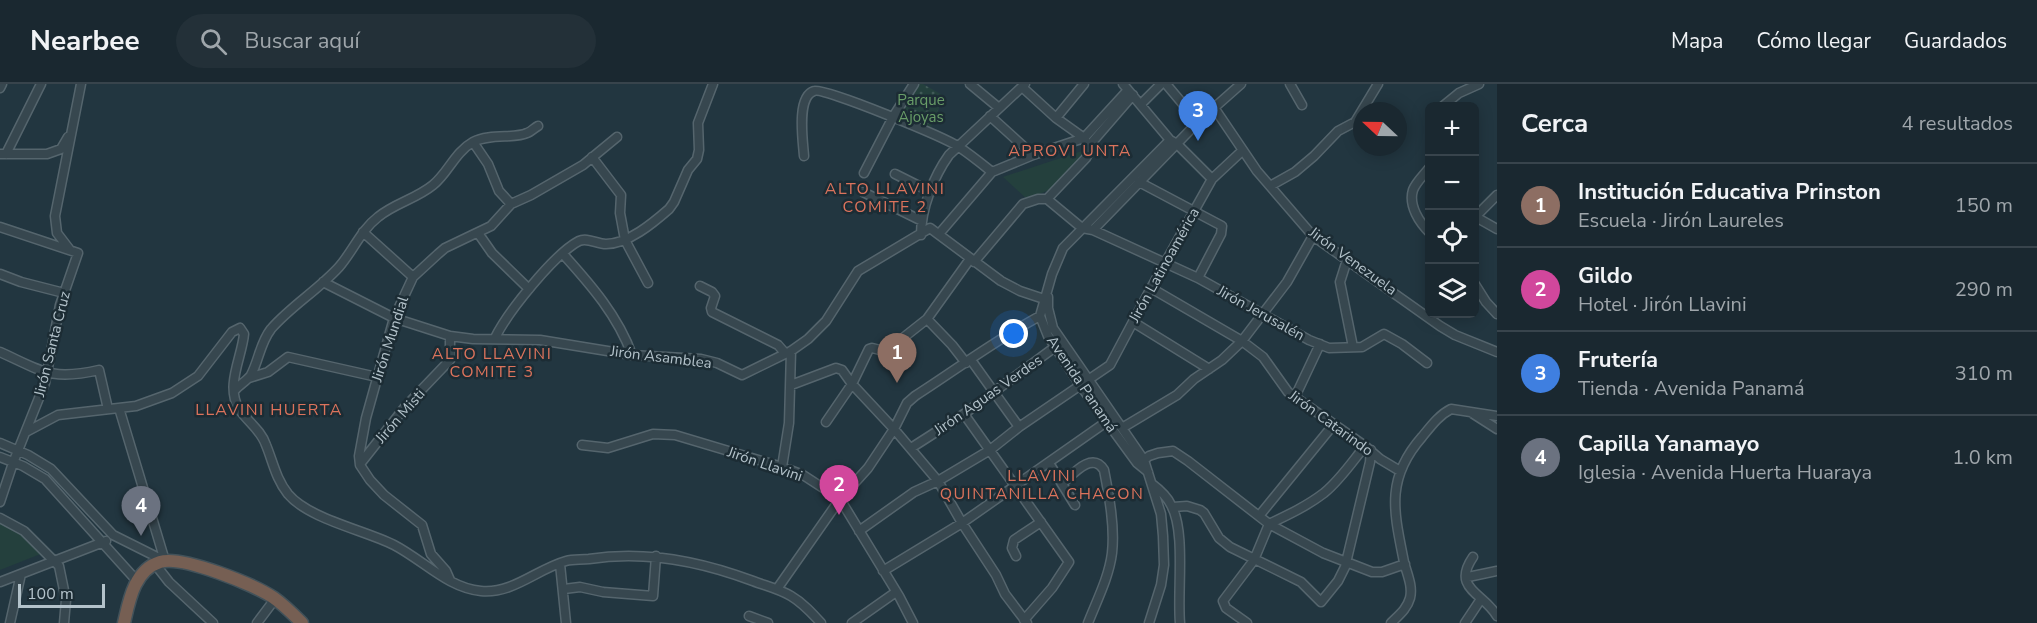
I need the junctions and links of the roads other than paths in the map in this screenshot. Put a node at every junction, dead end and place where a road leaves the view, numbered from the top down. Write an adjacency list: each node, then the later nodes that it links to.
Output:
1 (2, 84): 15 (street)
2 (41, 84): 34 (street)
3 (81, 84): 27 (street)
4 (713, 84): 64 (street)
5 (914, 84): 23 (street)
6 (970, 84): 20 (street)
7 (1084, 84): 24 (street)
8 (1161, 84): 18 (street)
9 (1166, 84): 25 (street)
10 (1241, 84): 21 (street, Avenida Panamá)
11 (1290, 84): 19 (street)
12 (1378, 84): 44 (street)
13 (1479, 84): 17 (street)
14 (1023, 86): 20 (street); 24 (street)
15 (0, 88)
16 (1128, 90): 18 (street); 30 (street)
17 (1448, 102)
18 (1141, 104): 31 (street)
19 (1302, 105)
20 (999, 108): 22 (street)
21 (1215, 109): 25 (street, Avenida Panamá); 33 (street, Jirón Venezuela)
22 (990, 116): 32 (street); 35 (street)
23 (893, 117): 32 (street); 36 (street); 39 (street)
24 (1056, 118): 30 (street)
25 (1198, 122): 31 (street, Avenida Panamá)
26 (538, 126): 29 (street)
27 (71, 131): 34 (street); 65 (street)
28 (617, 137): 37 (street, Jirón Mundial)
29 (473, 142): 49 (street); 59 (street)
30 (1086, 142): 35 (street); 48 (street)
31 (1173, 142): 42 (street); 43 (street, Avenida Panamá); 56 (street, Avenida Panamá)
32 (958, 146): 38 (street); 46 (street)
33 (1242, 151): 42 (street, Jirón Latinoamérica); 44 (street, Jirón Venezuela)
34 (3, 154)
35 (1033, 154): 38 (street)
36 (804, 156)
37 (592, 157): 49 (street, Jirón Mundial); 64 (street)
38 (992, 172): 61 (street)
39 (864, 173)
40 (1425, 173): 55 (street)
41 (895, 174): 46 (street)
42 (1212, 179): 50 (street, Jirón Latinoamérica)
43 (1139, 182): 50 (street); 58 (street, Avenida Panamá)
44 (1270, 186): 63 (street, Jirón Venezuela)
45 (863, 192): 53 (street)
46 (931, 192): 53 (street)
47 (1497, 195): 51 (street)
48 (1047, 199): 56 (street); 68 (street)
49 (511, 204): 60 (street, Jirón Mundial)
50 (1194, 209): 69 (street, Jirón Latinoamérica); 72 (street)
51 (1479, 213)
52 (1479, 219): 57 (street)
53 (921, 221): 62 (street)
54 (0, 226): 65 (street)
55 (1425, 227)
56 (1082, 228): 58 (street); 76 (street, Avenida Panamá)
57 (1497, 229)
58 (1093, 231): 69 (street, Jirón Jerusalén)
59 (363, 232): 71 (street); 73 (street)
60 (478, 233): 71 (street, Jirón Mundial); 78 (street)
61 (939, 234): 62 (street); 68 (street)
62 (921, 235): 96 (street)
63 (1313, 236): 67 (street, Jirón Venezuela); 84 (street)
64 (625, 240): 66 (street); 74 (street)
65 (74, 252): 80 (street, Jirón Santa Cruz)
66 (563, 255): 78 (street); 98 (street)
67 (1347, 260): 94 (street); 97 (street, Jirón Venezuela)
68 (972, 261): 81 (street); 86 (street)
69 (1166, 263): 72 (street, Jirón Jerusalén); 77 (street, Jirón Latinoamérica)
70 (0, 274): 80 (street)
71 (413, 277): 85 (street, Jirón Mundial)
72 (1198, 278): 84 (street, Jirón Jerusalén)
73 (323, 282): 85 (street, Jirón Asamblea); 104 (street)
74 (648, 283)
75 (700, 286): 96 (street)
76 (1047, 286): 81 (street, Avenida Panamá); 92 (street, Avenida Panamá)
77 (1150, 288): 87 (street, Jirón Latinoamérica); 90 (street, Jirón Catarindo)
78 (529, 289): 89 (street)
79 (1479, 291): 82 (street)
80 (64, 293): 102 (street, Jirón Santa Cruz)
81 (1044, 299): 83 (street, Avenida Panamá)
82 (1497, 314)
83 (1040, 315): 93 (street, Avenida Panamá); 99 (street)
84 (1262, 315): 90 (street); 91 (street, Jirón Jerusalén)
85 (394, 318): 88 (street, Jirón Asamblea); 103 (street, Jirón Mundial)
86 (927, 319): 99 (street); 106 (street)
87 (1133, 322): 101 (street); 105 (street, Jirón Latinoamérica)
88 (450, 336): 89 (street, Jirón Asamblea); 135 (street, Jirón Misti)
89 (495, 338): 98 (street, Jirón Asamblea)
90 (1242, 340): 101 (street); 110 (street, Jirón Catarindo)
91 (1320, 344): 94 (street, Jirón Jerusalén); 110 (street)
92 (1066, 345): 93 (street, Jirón Aguas Verdes); 105 (street, Avenida Panamá)
93 (1055, 347): 105 (street, Avenida Panamá); 109 (street, Jirón Aguas Verdes)
94 (1353, 347): 100 (street, Jirón Jerusalén)
95 (0, 352): 102 (street)
96 (788, 352): 98 (street, Jirón Asamblea); 107 (street)
97 (1497, 352)
98 (632, 356)
99 (968, 362): 109 (street); 122 (street)
100 (1426, 363)
101 (1209, 369): 121 (street)
102 (47, 374): 112 (street); 124 (street, Jirón Santa Cruz)
103 (377, 377): 104 (street); 135 (street, Jirón Mundial)
104 (249, 378): 108 (street)
105 (1084, 383): 116 (street, Avenida Panamá); 117 (street, Avenida Panamá); 120 (street, Jirón Latinoamérica)
106 (852, 384): 107 (street); 118 (street); 122 (street)
107 (791, 385): 136 (street)
108 (234, 391): 111 (street); 169 (street)
109 (995, 392): 114 (street, Jirón Aguas Verdes); 120 (street)
110 (1295, 397): 119 (street, Jirón Catarindo)
111 (119, 408): 112 (street); 161 (street)
112 (108, 409): 124 (street)
113 (1467, 410): 115 (street); 123 (street); 137 (street)
114 (964, 414): 127 (street, Jirón Aguas Verdes); 129 (street)
115 (1497, 416)
116 (1115, 419): 117 (street); 121 (street, Avenida Panamá)
117 (1106, 421): 134 (street); 138 (street, Avenida Panamá)
118 (826, 422)
119 (1334, 424): 128 (street, Jirón Catarindo); 147 (street)
120 (1019, 427): 129 (street, Jirón Latinoamérica)
121 (1122, 428): 132 (street, Avenida Panamá)
122 (894, 429): 127 (street); 143 (street)
123 (1497, 429)
124 (26, 432): 130 (street, Jirón Santa Cruz)
125 (0, 443): 130 (street)
126 (582, 445): 136 (street, Jirón Llavini)
127 (911, 448): 139 (street)
128 (1368, 448): 137 (street, Jirón Catarindo); 151 (street); 160 (street)
129 (990, 450): 139 (street, Jirón Latinoamérica); 142 (street)
130 (18, 451): 133 (street, Jirón Santa Cruz); 153 (street)
131 (0, 457): 133 (street)
132 (1144, 460): 138 (street, Avenida Panamá); 147 (street)
133 (13, 463): 144 (street, Jirón Santa Cruz); 154 (street)
134 (1049, 463): 140 (street); 142 (street)
135 (360, 465): 169 (street)
136 (782, 467): 143 (street, Jirón Llavini)
137 (1400, 471): 163 (street)
138 (1148, 472): 141 (street, Avenida Panamá)
139 (938, 481): 150 (street); 152 (street, Jirón Latinoamérica)
140 (1063, 483): 145 (street); 190 (street)
141 (1151, 484): 146 (street); 191 (street, Avenida Panamá)
142 (1015, 486): 149 (street); 150 (street)
143 (840, 499): 152 (street, Jirón Llavini); 172 (street)
144 (0, 502)
145 (1075, 505)
146 (1173, 507): 158 (street); 192 (street)
147 (1259, 516): 151 (street)
148 (0, 518): 159 (street)
149 (1041, 522): 156 (street); 178 (street)
150 (962, 523): 164 (street); 178 (street)
151 (1269, 524): 158 (street); 160 (street)
152 (859, 531): 164 (street, Jirón Llavini)
153 (112, 535): 154 (street); 161 (street)
154 (103, 544): 159 (street); 168 (street)
155 (656, 556): 162 (street); 171 (street); 172 (street)
156 (1016, 556)
157 (1473, 557): 167 (street)
158 (1254, 560): 160 (street); 193 (street)
159 (55, 561): 166 (street); 180 (street)
160 (1347, 562): 163 (street)
161 (160, 563): 168 (highway); 174 (highway); 182 (street)
162 (560, 564): 169 (street); 171 (street)
163 (1405, 564): 194 (street)
164 (883, 571): 173 (street, Jirón Llavini)
165 (1497, 572): 167 (street)
166 (21, 574): 170 (street); 179 (street)
167 (1467, 580): 175 (street)
168 (137, 581): 181 (highway)
169 (450, 581)
170 (0, 582)
171 (564, 589): 185 (street)
172 (777, 589): 187 (street)
173 (896, 592): 188 (street); 189 (street, Jirón Llavini)
174 (275, 599): 183 (street); 184 (highway)
175 (1481, 599): 177 (street); 195 (street)
176 (749, 616): 186 (street)
177 (1497, 616)
178 (1026, 621)
179 (10, 623)
180 (64, 623)
181 (124, 623)
182 (213, 623)
183 (257, 623)
184 (302, 623)
185 (566, 623)
186 (768, 623)
187 (821, 623)
188 (852, 623)
189 (913, 623)
190 (1088, 623)
191 (1149, 623)
192 (1180, 623)
193 (1247, 623)
194 (1391, 623)
195 (1465, 623)

